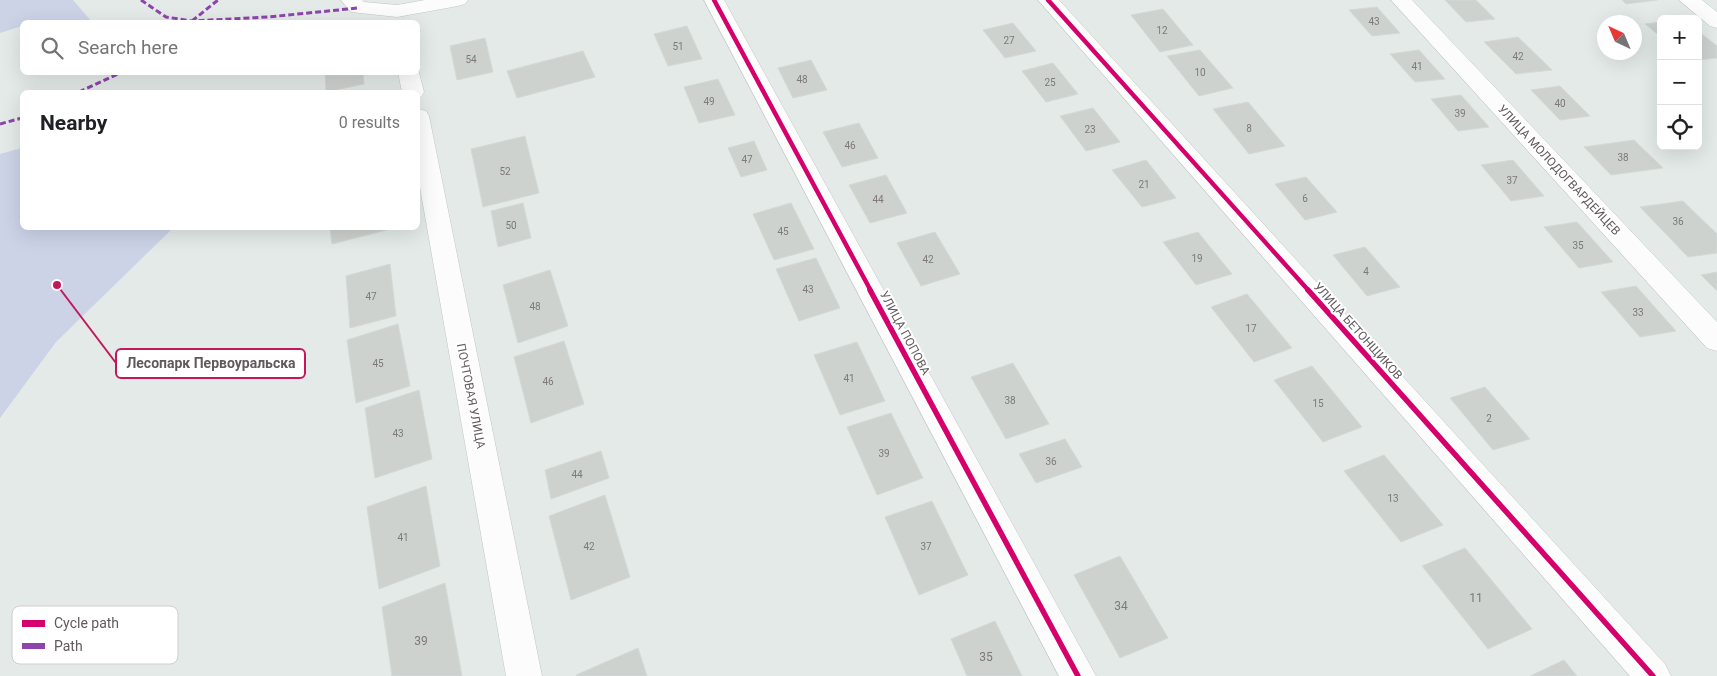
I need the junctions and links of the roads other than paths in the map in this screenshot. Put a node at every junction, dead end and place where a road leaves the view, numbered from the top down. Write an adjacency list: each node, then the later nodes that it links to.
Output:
1 (351, 0): 7 (street)
2 (458, 0): 7 (street)
3 (714, 0): 14 (street, УЛИЦА ПОПОВА)
4 (1048, 0): 15 (street, УЛИЦА БЕТОНЩИКОВ)
5 (1401, 0): 12 (street, УЛИЦА МОЛОДОГВАРДЕЙЦЕВ)
6 (1689, 0): 8 (street)
7 (398, 17)
8 (1717, 22)
9 (410, 75): 10 (street)
10 (413, 90)
11 (420, 127): 13 (street, ПОЧТОВАЯ УЛИЦА)
12 (1717, 340)
13 (524, 676)
14 (1078, 676)
15 (1653, 676)

